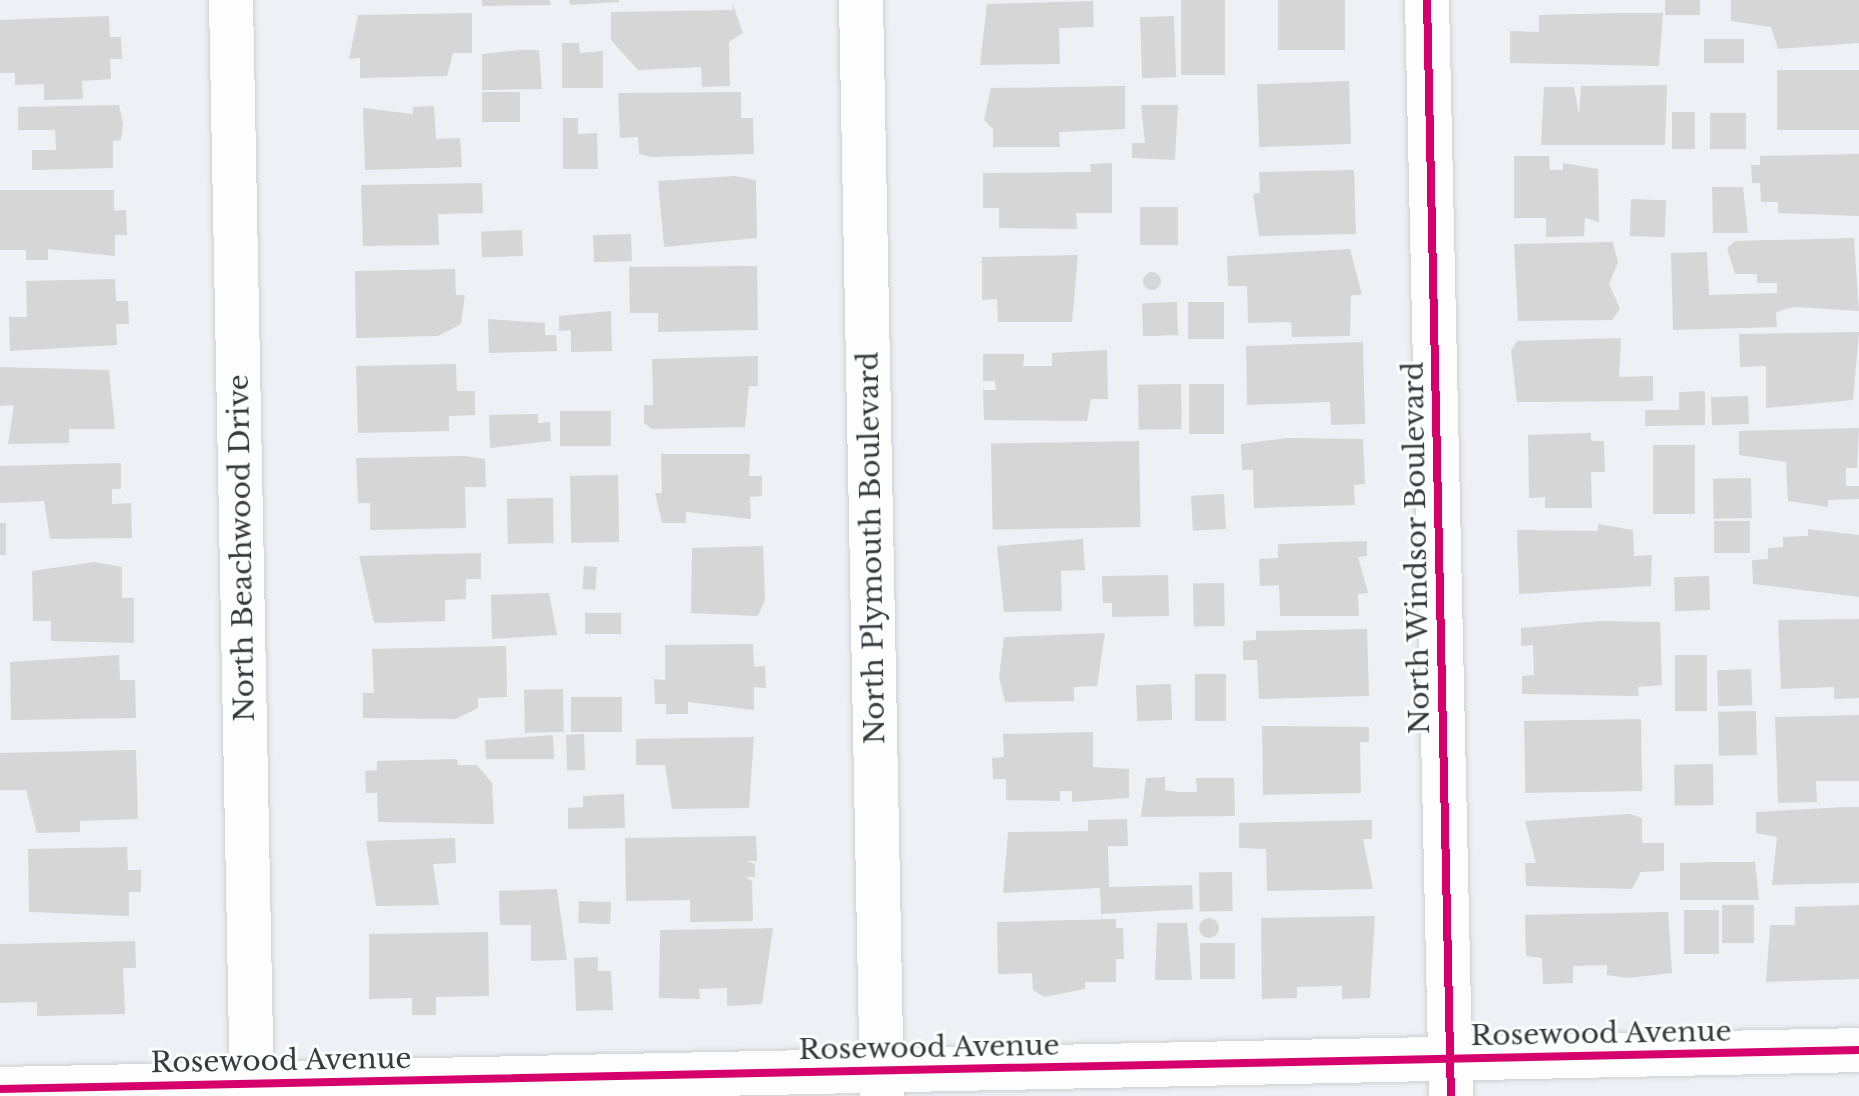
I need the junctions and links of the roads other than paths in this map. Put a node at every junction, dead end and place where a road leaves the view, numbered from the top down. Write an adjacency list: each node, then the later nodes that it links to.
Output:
1 (231, 0): 8 (street, North Beachwood Drive)
2 (861, 0): 6 (street, North Plymouth Boulevard)
3 (1427, 0): 5 (street, North Windsor Boulevard)
4 (1859, 1050): 5 (street, Rosewood Avenue)
5 (1451, 1078): 6 (street, Rosewood Avenue)
6 (882, 1083): 8 (street, Rosewood Avenue)
7 (0, 1089): 8 (street, Rosewood Avenue)
8 (252, 1090)

